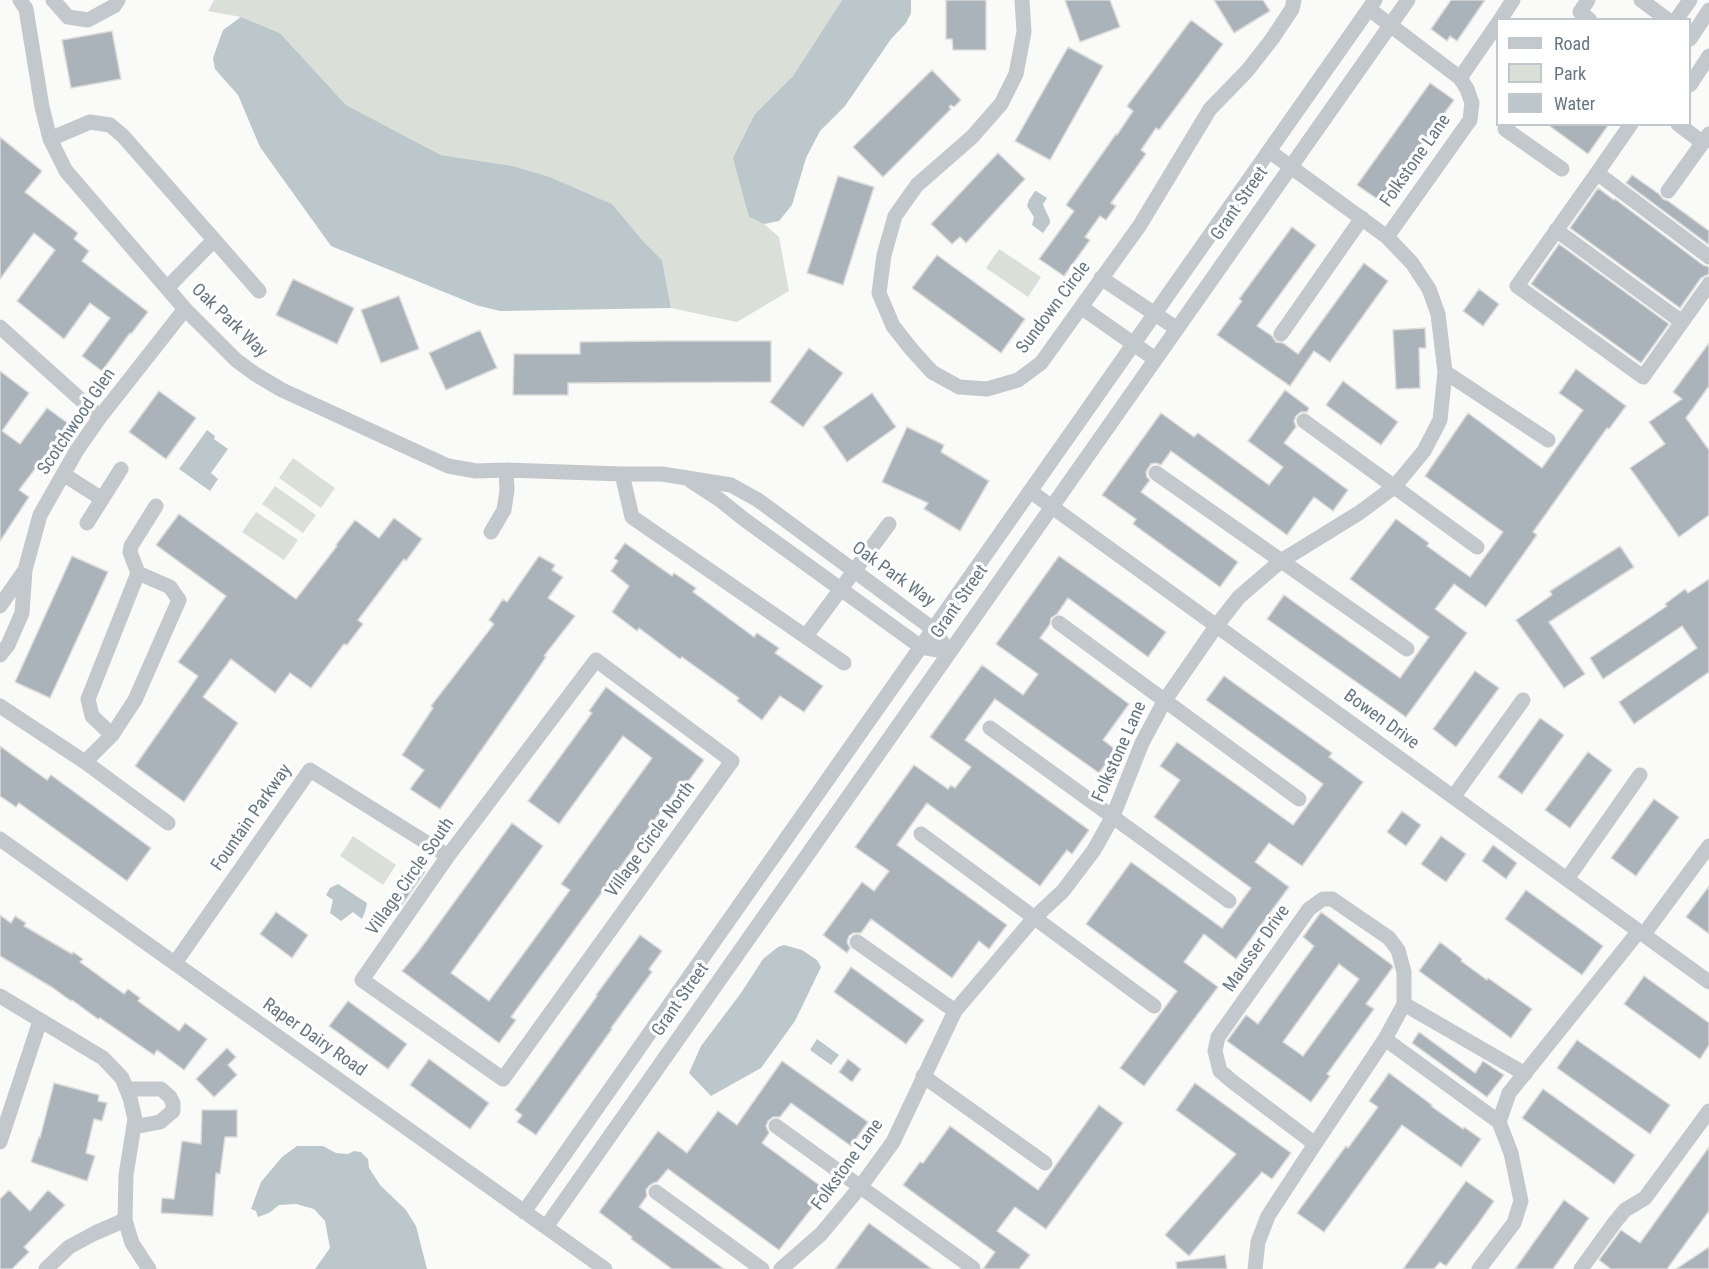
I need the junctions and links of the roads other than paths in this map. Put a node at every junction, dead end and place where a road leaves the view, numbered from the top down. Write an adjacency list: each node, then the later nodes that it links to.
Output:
1 (51, 0): 2 (street); 9 (street)
2 (118, 0)
3 (1022, 0): 40 (street, Sundown Circle)
4 (1294, 0): 36 (street, Sundown Circle)
5 (1408, 0): 15 (street, Grant Street)
6 (1513, 0): 12 (street)
7 (1641, 0): 13 (street)
8 (1690, 0): 14 (street)
9 (23, 4): 24 (street, Oak Park Way)
10 (1372, 5): 15 (street, Folkstone Lane); 26 (street, Grant Street)
11 (1709, 10): 17 (street)
12 (1501, 18)
13 (1665, 18)
14 (1677, 18)
15 (1391, 25): 19 (street, Folkstone Lane); 27 (street, Grant Street)
16 (1496, 25): 19 (street)
17 (1691, 36)
18 (1709, 56): 20 (street)
19 (1460, 78): 33 (street, Folkstone Lane)
20 (1691, 82)
21 (1507, 126): 28 (street)
22 (1630, 126): 29 (street)
23 (1682, 126): 25 (street)
24 (50, 139): 34 (street); 38 (street, Oak Park Way)
25 (1706, 139): 30 (street)
26 (1269, 151): 27 (street, Folkstone Lane); 42 (street, Grant Street)
27 (1290, 166): 31 (street, Folkstone Lane); 45 (street, Grant Street)
28 (1562, 169)
29 (1597, 173): 32 (street); 35 (street)
30 (1668, 191)
31 (1362, 219): 33 (street, Folkstone Lane); 46 (street)
32 (1556, 230): 43 (street); 43 (street)
33 (1387, 237): 49 (street, Folkstone Lane)
34 (214, 240): 38 (street); 39 (street)
35 (1709, 257)
36 (1101, 278): 40 (street, Sundown Circle); 42 (street)
37 (1709, 284): 43 (street)
38 (167, 288): 41 (street, Oak Park Way)
39 (259, 291)
40 (1081, 307): 47 (street)
41 (185, 309): 50 (street, Scotchwood Glen); 54 (street, Oak Park Way)
42 (1155, 313): 45 (street); 47 (street, Grant Street)
43 (1682, 322)
44 (0, 327): 50 (street)
45 (1176, 328): 48 (street, Grant Street)
46 (1281, 334)
47 (1133, 344): 48 (street); 60 (street, Grant Street)
48 (1155, 359): 63 (street, Grant Street)
49 (1445, 372): 52 (street); 59 (street, Folkstone Lane)
50 (100, 417): 56 (street, Scotchwood Glen)
51 (1304, 421): 59 (street)
52 (1548, 440)
53 (122, 469): 61 (street)
54 (506, 470): 57 (street, Oak Park Way); 66 (street)
55 (1156, 473): 68 (street)
56 (63, 474): 61 (street); 69 (street, Scotchwood Glen)
57 (622, 474): 58 (street, Oak Park Way); 77 (street)
58 (687, 478): 70 (street, Oak Park Way); 72 (street, Oak Park Way)
59 (1394, 487): 67 (street); 68 (street, Folkstone Lane)
60 (1030, 491): 63 (street, Bowen Drive); 76 (street, Grant Street)
61 (102, 499): 64 (street)
62 (156, 506): 71 (street)
63 (1051, 506): 75 (street, Bowen Drive); 80 (street, Grant Street)
64 (87, 523)
65 (889, 524): 70 (street)
66 (491, 532)
67 (1477, 547)
68 (1281, 561): 75 (street, Folkstone Lane); 79 (street)
69 (25, 570): 73 (street, Scotchwood Glen); 81 (street, Scotchwood Glen)
70 (854, 571): 72 (street); 76 (street, Oak Park Way)
71 (138, 573): 88 (street); 88 (street)
72 (841, 589): 77 (street); 78 (street, Oak Park Way)
73 (0, 606)
74 (1059, 623): 84 (street)
75 (1217, 625): 84 (street, Folkstone Lane); 91 (street, Bowen Drive)
76 (933, 629): 78 (street, Grant Street); 80 (street, Oak Park Way)
77 (806, 636): 83 (street)
78 (921, 646): 80 (street, Oak Park Way); 125 (street, Grant Street)
79 (1407, 649)
80 (949, 652): 127 (street, Grant Street)
81 (0, 655)
82 (596, 660): 98 (street, Village Circle South); 114 (street, Village Circle North)
83 (844, 663)
84 (1165, 700): 92 (street); 93 (street, Folkstone Lane)
85 (1523, 700): 91 (street)
86 (0, 706): 89 (street)
87 (990, 728): 93 (street)
88 (112, 735): 89 (street)
89 (85, 762): 94 (street)
90 (1640, 775): 99 (street)
91 (1454, 796): 99 (street, Bowen Drive)
92 (1299, 799)
93 (1113, 816): 100 (street); 101 (street, Folkstone Lane)
94 (168, 823)
95 (921, 834): 101 (street)
96 (0, 839): 104 (street, Raper Dairy Road)
97 (1709, 846): 102 (street)
98 (448, 856): 104 (street, Fountain Parkway); 114 (street, Village Circle South)
99 (1567, 879): 102 (street, Bowen Drive)
100 (1229, 901)
101 (1034, 918): 108 (street); 109 (street, Folkstone Lane)
102 (1641, 932): 105 (street, Bowen Drive); 112 (street)
103 (857, 942): 109 (street)
104 (175, 963): 125 (street, Raper Dairy Road)
105 (1709, 982)
106 (0, 996): 110 (street)
107 (1404, 1004): 111 (street, Mausser Drive); 112 (street); 121 (street, Mausser Drive)
108 (1154, 1006)
109 (955, 1011): 113 (street, Folkstone Lane)
110 (40, 1021): 115 (street); 120 (street)
111 (1385, 1039): 117 (street); 121 (street, Mausser Drive)
112 (1525, 1074): 117 (street)
113 (923, 1076): 122 (street); 123 (street, Folkstone Lane)
114 (503, 1079)
115 (126, 1089): 119 (street); 119 (street)
116 (1709, 1111): 136 (street)
117 (1500, 1122): 135 (street)
118 (776, 1126): 123 (street)
119 (134, 1128): 126 (street)
120 (0, 1142)
121 (1315, 1144): 134 (street, Mausser Drive)
122 (1044, 1163)
123 (861, 1186): 128 (street); 133 (street, Folkstone Lane)
124 (656, 1192): 132 (street)
125 (524, 1212): 127 (street, Raper Dairy Road)
126 (125, 1220): 129 (street); 130 (street)
127 (546, 1227): 131 (street, Raper Dairy Road)
128 (972, 1268)
129 (46, 1269)
130 (149, 1269)
131 (605, 1269)
132 (762, 1269)
133 (781, 1269)
134 (1255, 1269)
135 (1479, 1269)
136 (1581, 1269)

